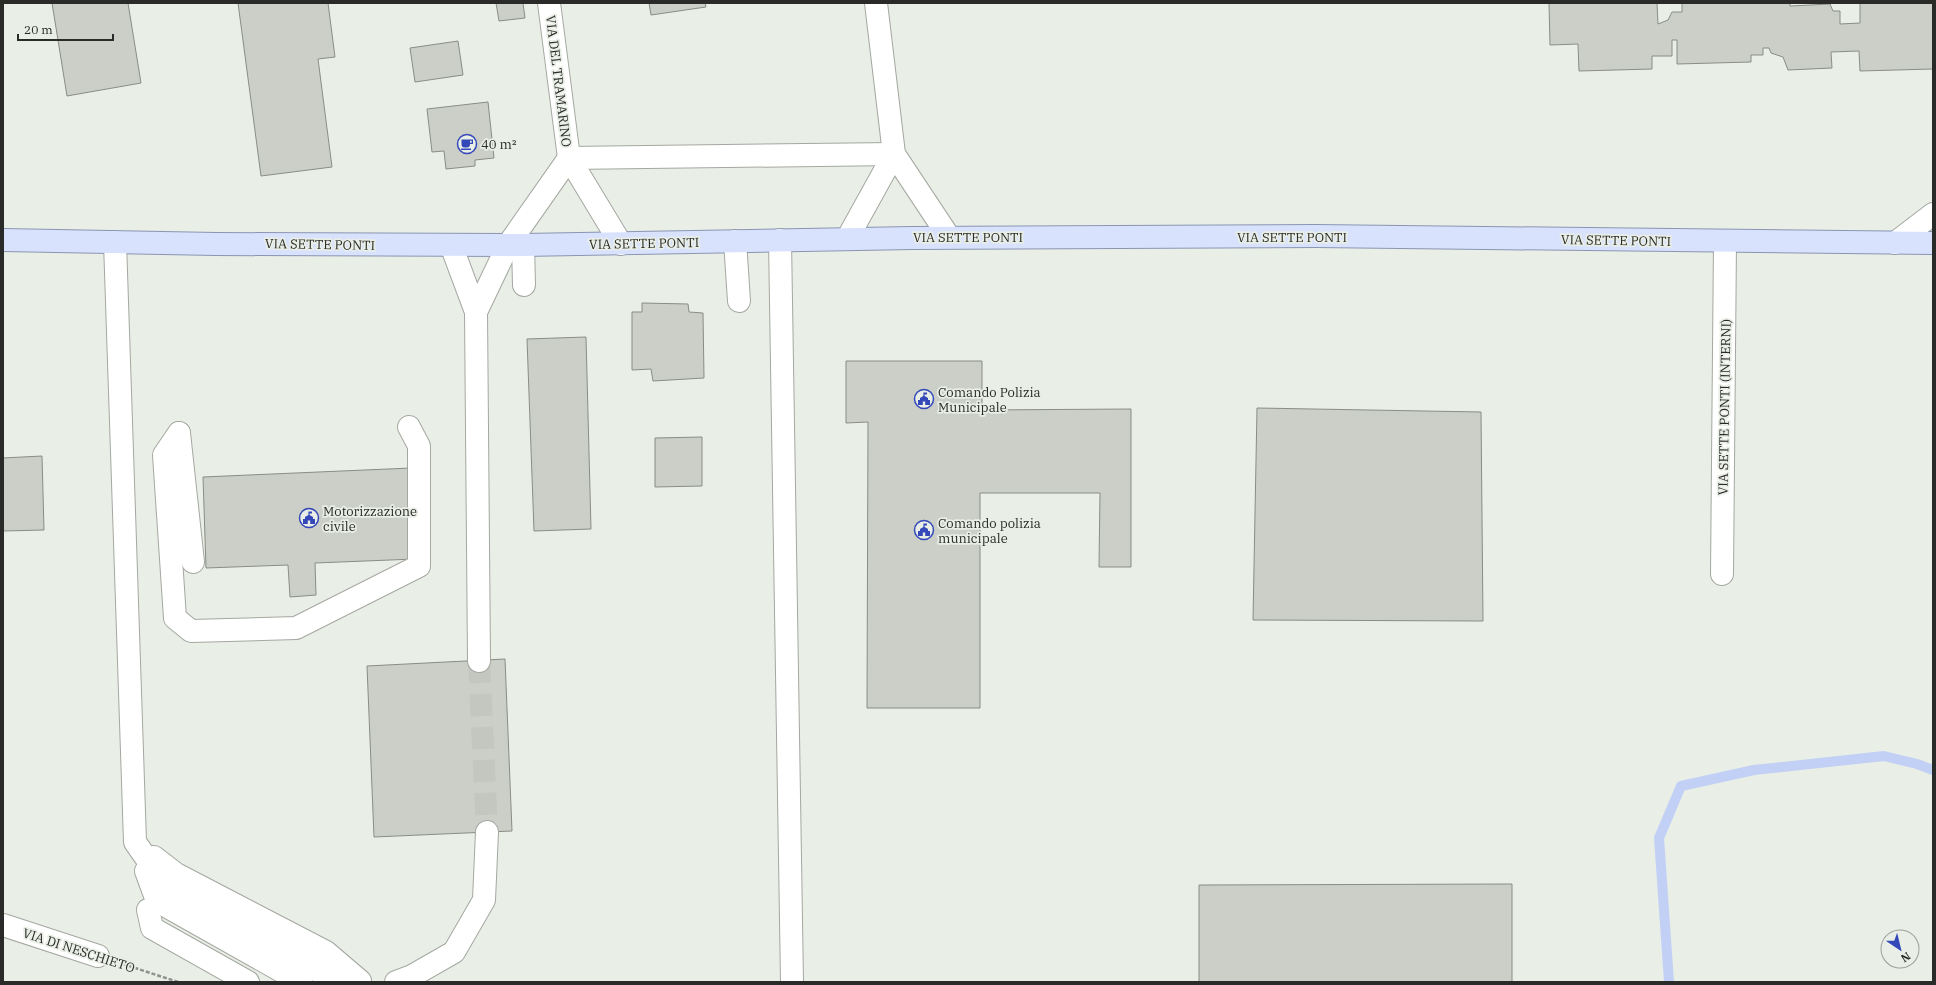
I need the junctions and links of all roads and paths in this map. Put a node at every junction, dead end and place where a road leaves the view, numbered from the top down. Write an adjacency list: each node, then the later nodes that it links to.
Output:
1 (549, 3): 4 (street, VIA DEL TRAMARINO)
2 (876, 3): 3 (street)
3 (894, 154): 4 (street); 6 (street); 7 (street)
4 (569, 158): 15 (street, VIA DEL TRAMARINO); 17 (street, VIA DEL TRAMARINO)
5 (1933, 214): 13 (street)
6 (949, 237): 7 (main road, VIA SETTE PONTI); 11 (main road, VIA SETTE PONTI)
7 (847, 239): 9 (main road, VIA SETTE PONTI)
8 (3, 240): 12 (main road, VIA SETTE PONTI)
9 (780, 240): 10 (main road, VIA SETTE PONTI); 37 (street)
10 (735, 241): 15 (main road, VIA SETTE PONTI); 19 (street)
11 (1725, 241): 13 (main road, VIA SETTE PONTI); 23 (street, VIA SETTE PONTI (INTERNI))
12 (115, 242): 16 (main road, VIA SETTE PONTI); 26 (street)
13 (1895, 243): 14 (main road, VIA SETTE PONTI)
14 (1933, 243)
15 (621, 244): 17 (main road, VIA SETTE PONTI)
16 (451, 245): 17 (main road, VIA SETTE PONTI); 20 (street)
17 (516, 245): 18 (street); 20 (street, VIA DEL TRAMARINO)
18 (524, 285)
19 (738, 300)
20 (476, 312): 24 (street)
21 (409, 427): 22 (street)
22 (193, 562)
23 (1722, 574)
24 (479, 661)
25 (487, 832): 36 (street)
26 (135, 842): 27 (street); 33 (street); 34 (street); 35 (street)
27 (148, 910): 31 (street); 32 (street)
28 (3, 925): 29 (street, VIA DI NESCHIETO)
29 (98, 956): 30 (path, VIA DI NESCHIETO)
30 (178, 982)
31 (248, 982)
32 (274, 982)
33 (301, 982)
34 (348, 982)
35 (361, 982)
36 (396, 982)
37 (792, 982)

